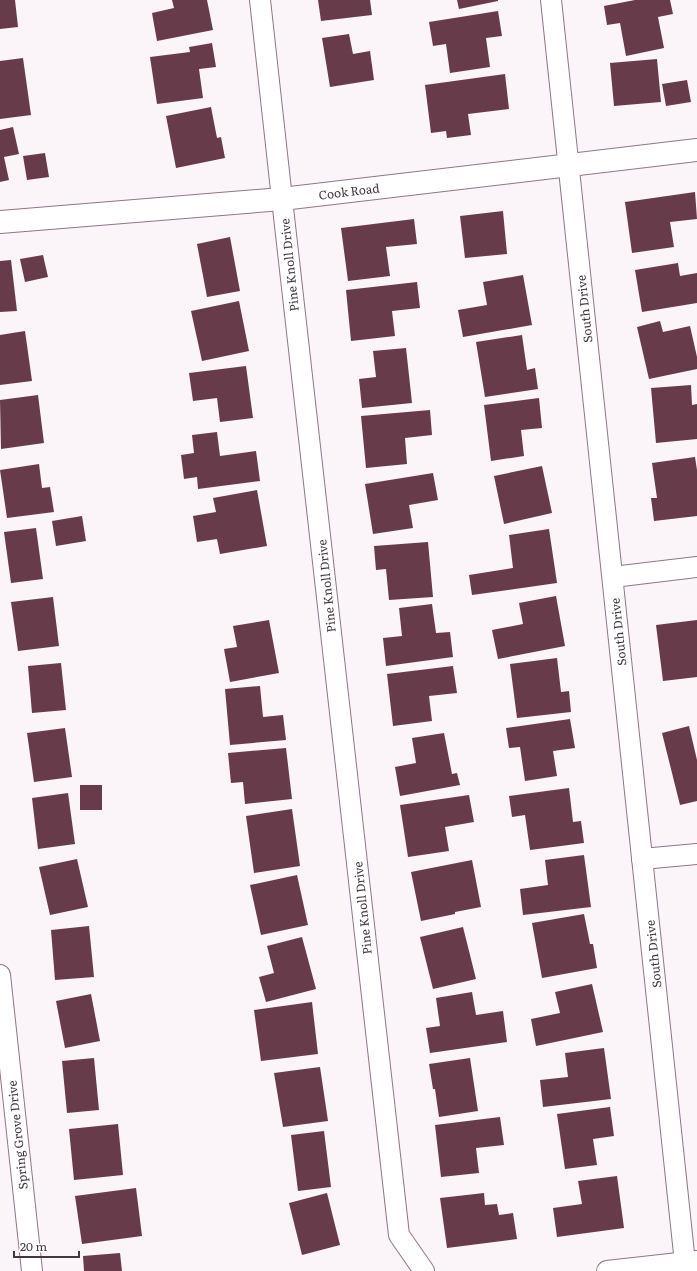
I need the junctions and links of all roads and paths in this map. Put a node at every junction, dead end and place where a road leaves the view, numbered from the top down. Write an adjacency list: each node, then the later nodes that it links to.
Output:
1 (260, 0): 5 (street, Pine Knoll Drive)
2 (551, 0): 4 (street, South Drive)
3 (697, 150): 4 (street, Cook Road)
4 (569, 165): 5 (street, Cook Road); 8 (street, South Drive)
5 (282, 198): 6 (street, Cook Road); 14 (street, Pine Knoll Drive)
6 (0, 222)
7 (697, 567): 8 (street)
8 (613, 577): 10 (street, South Drive)
9 (697, 854): 10 (street)
10 (642, 859): 12 (street, South Drive)
11 (0, 975): 13 (street, Spring Grove Drive)
12 (691, 1262): 15 (street)
13 (32, 1271)
14 (424, 1271)
15 (607, 1271)

